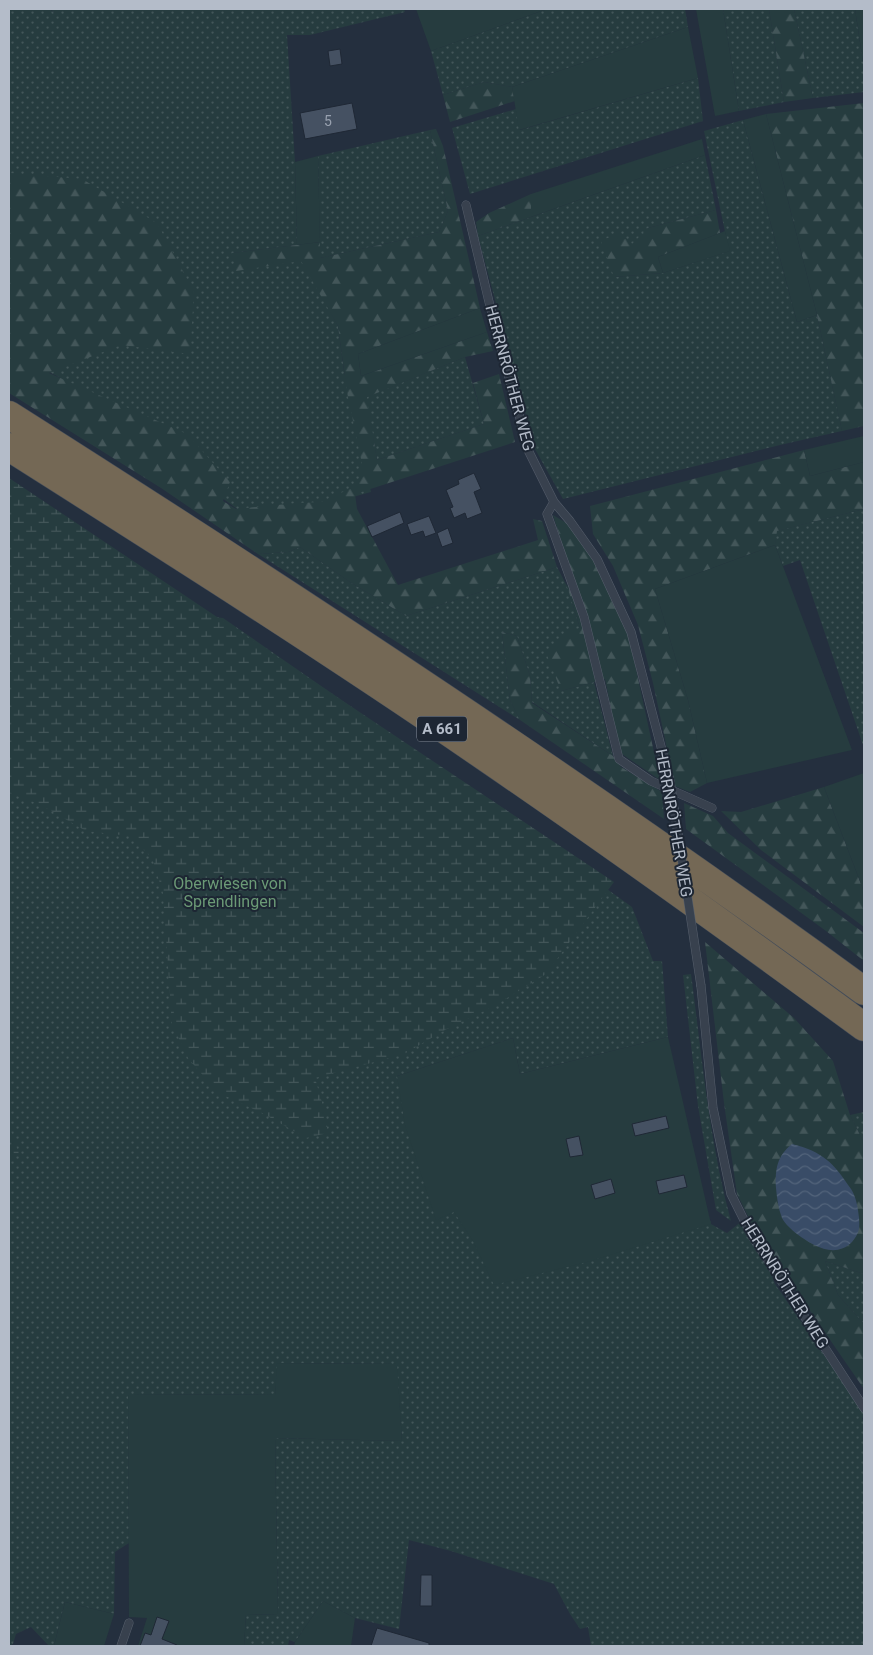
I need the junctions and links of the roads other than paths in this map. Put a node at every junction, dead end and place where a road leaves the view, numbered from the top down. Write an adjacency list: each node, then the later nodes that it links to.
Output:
1 (466, 204): 4 (lane, HERRNRÖTHER WEG)
2 (9, 415): 6 (highway, A 661)
3 (9, 447): 7 (highway, A 661)
4 (554, 502): 5 (lane); 8 (lane, HERRNRÖTHER WEG, bridge)
5 (712, 808)
6 (864, 991)
7 (864, 1027)
8 (864, 1408)
9 (130, 1623): 10 (lane)
10 (122, 1646)

